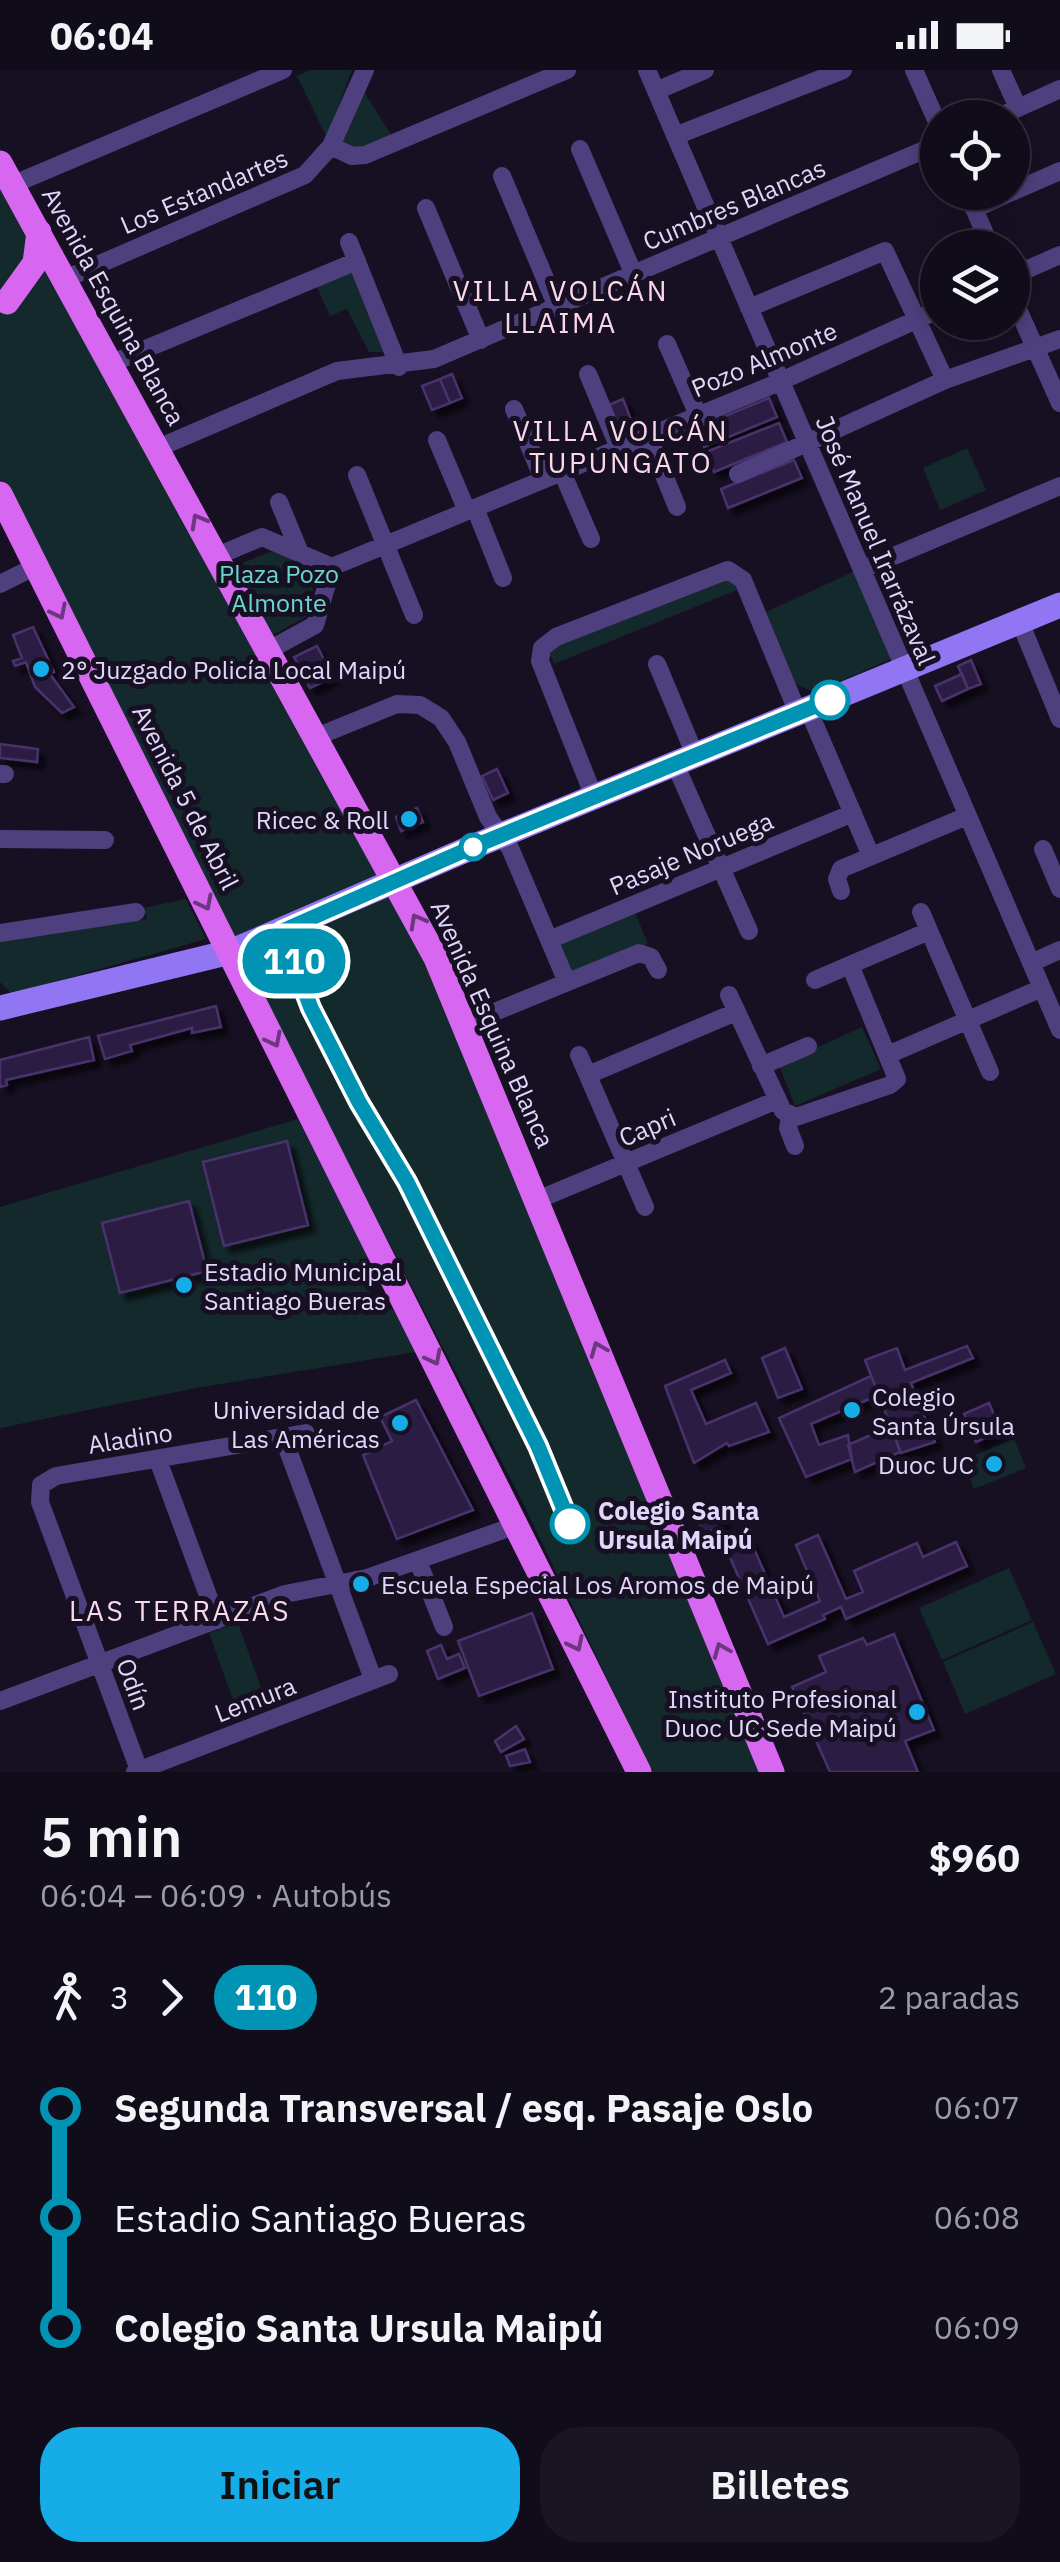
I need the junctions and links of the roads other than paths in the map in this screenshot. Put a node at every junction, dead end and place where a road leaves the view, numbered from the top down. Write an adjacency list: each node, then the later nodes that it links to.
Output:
1 (283, 70): 18 (street)
2 (365, 70): 15 (street, Los Estandartes)
3 (567, 70): 15 (street)
4 (646, 70): 10 (street, José Manuel Irarrázaval)
5 (705, 70): 10 (street)
6 (844, 70): 14 (street)
7 (914, 70): 11 (street)
8 (1000, 70): 12 (street)
9 (1060, 89): 13 (street)
10 (656, 90): 14 (street, José Manuel Irarrázaval)
11 (927, 100)
12 (1014, 100)
13 (1030, 103)
14 (675, 136): 24 (street, José Manuel Irarrázaval)
15 (331, 146): 30 (street, Los Estandartes)
16 (580, 148): 29 (street)
17 (920, 152): 24 (street, Cumbres Blancas)
18 (5, 170): 23 (main road, Avenida Esquina Blanca)
19 (1060, 171): 21 (street)
20 (502, 176): 32 (street)
21 (1030, 184)
22 (426, 208): 37 (street)
23 (38, 229): 30 (main road, Avenida Esquina Blanca); 31 (main road)
24 (719, 238): 29 (street, Cumbres Blancas); 33 (street, José Manuel Irarrázaval)
25 (349, 242): 27 (street)
26 (1060, 255): 28 (street)
27 (356, 261): 40 (street); 41 (street)
28 (1030, 268)
29 (634, 274): 32 (street, Cumbres Blancas)
30 (66, 279): 31 (main road); 40 (main road, Avenida Esquina Blanca)
31 (4, 303)
32 (558, 307): 37 (street, Cumbres Blancas)
33 (749, 308): 34 (street); 44 (street, José Manuel Irarrázaval)
34 (918, 319): 43 (street); 44 (street, Pozo Almonte)
35 (1030, 335): 39 (street)
36 (1060, 339): 39 (street)
37 (481, 340): 41 (street, Cumbres Blancas)
38 (667, 344): 47 (street)
39 (1036, 348): 43 (street); 45 (street)
40 (112, 362): 51 (main road, Avenida Esquina Blanca)
41 (399, 367): 51 (street, Cumbres Blancas)
42 (588, 374): 52 (street)
43 (945, 380): 50 (street)
44 (781, 381): 47 (street, Pozo Almonte); 50 (street, José Manuel Irarrázaval)
45 (1060, 403)
46 (514, 409): 56 (street)
47 (698, 416): 48 (street, Pozo Almonte)
48 (648, 436): 52 (street, Pozo Almonte); 60 (street)
49 (437, 440): 61 (street)
50 (808, 444): 55 (street); 68 (street, José Manuel Irarrázaval)
51 (158, 448): 65 (main road, Avenida Esquina Blanca, one-way to 51)
52 (619, 448): 53 (street, Pozo Almonte)
53 (562, 472): 56 (street, Pozo Almonte); 62 (street)
54 (357, 474): 63 (street)
55 (738, 474)
56 (544, 480): 61 (street, Pozo Almonte)
57 (1060, 486): 68 (street)
58 (0, 494): 66 (main road, Avenida 5 de Abril)
59 (280, 502): 64 (street)
60 (677, 506)
61 (471, 510): 63 (street, Pozo Almonte); 69 (street)
62 (591, 539)
63 (386, 545): 67 (street, Pozo Almonte); 72 (street)
64 (300, 553): 65 (street); 67 (street)
65 (217, 556): 74 (main road, Avenida Esquina Blanca)
66 (36, 566): 70 (street); 100 (main road, Avenida 5 de Abril, one-way to 100)
67 (332, 567): 74 (street)
68 (862, 569): 76 (street, José Manuel Irarrázaval)
69 (503, 578)
70 (0, 584)
71 (1060, 606): 73 (main road)
72 (414, 615)
73 (1020, 622): 76 (main road); 78 (street)
74 (268, 650): 79 (main road, Avenida Esquina Blanca)
75 (657, 664): 80 (street)
76 (903, 670): 77 (main road); 83 (street, José Manuel Irarrázaval)
77 (803, 711): 80 (main road); 81 (street); 82 (street)
78 (1060, 719)
79 (316, 737): 84 (street); 90 (main road, Avenida Esquina Blanca)
80 (685, 759): 81 (main road); 89 (street)
81 (594, 797): 84 (main road)
82 (852, 813): 88 (street); 89 (street, Pasaje Noruega)
83 (967, 816): 88 (street); 101 (street, José Manuel Irarrázaval)
84 (500, 836): 90 (main road); 98 (street)
85 (0, 839): 86 (street)
86 (105, 840)
87 (1042, 849): 91 (street)
88 (871, 856): 92 (street)
89 (721, 868): 96 (street); 98 (street, Pasaje Noruega)
90 (396, 884): 100 (main road); 109 (main road, Avenida Esquina Blanca, one-way to 90)
91 (1060, 890)
92 (841, 891)
93 (136, 912): 97 (street)
94 (921, 912): 95 (street)
95 (929, 931): 102 (street); 108 (street)
96 (749, 932)
97 (0, 933)
98 (549, 940): 105 (street)
99 (1060, 950): 101 (street)
100 (230, 952): 107 (main road); 127 (main road, Avenida 5 de Abril, one-way to 127)
101 (1030, 962): 106 (street, José Manuel Irarrázaval)
102 (850, 964): 104 (street); 112 (street)
103 (658, 970): 105 (street)
104 (815, 980)
105 (567, 982): 109 (street)
106 (1042, 988): 108 (street); 110 (street, José Manuel Irarrázaval)
107 (0, 1008)
108 (968, 1020): 112 (street); 115 (street)
109 (465, 1024): 121 (main road, Avenida Esquina Blanca)
110 (1060, 1030)
111 (808, 1046): 114 (street)
112 (890, 1054): 118 (street)
113 (580, 1055): 116 (street)
114 (761, 1066): 116 (street); 117 (street)
115 (990, 1072)
116 (588, 1075): 120 (street)
117 (777, 1100): 118 (street); 120 (street, Capri)
118 (790, 1117): 119 (street)
119 (794, 1146)
120 (626, 1163): 121 (street, Capri); 122 (street)
121 (537, 1200): 136 (main road, Avenida Esquina Blanca, one-way to 121)
122 (645, 1207)
123 (306, 1433): 124 (street, Aladino)
124 (282, 1437): 125 (street, Aladino); 129 (street)
125 (158, 1460): 126 (street, Aladino); 130 (street)
126 (40, 1502): 132 (street, Odín)
127 (517, 1525): 128 (street); 135 (main road, Avenida 5 de Abril, one-way to 135)
128 (418, 1560): 129 (street); 131 (street)
129 (337, 1583): 130 (street); 134 (street, Lemura)
130 (217, 1620): 132 (street)
131 (444, 1627)
132 (100, 1664): 133 (street); 134 (street, Odín)
133 (0, 1701)
134 (137, 1771)
135 (639, 1772)
136 (772, 1772)

